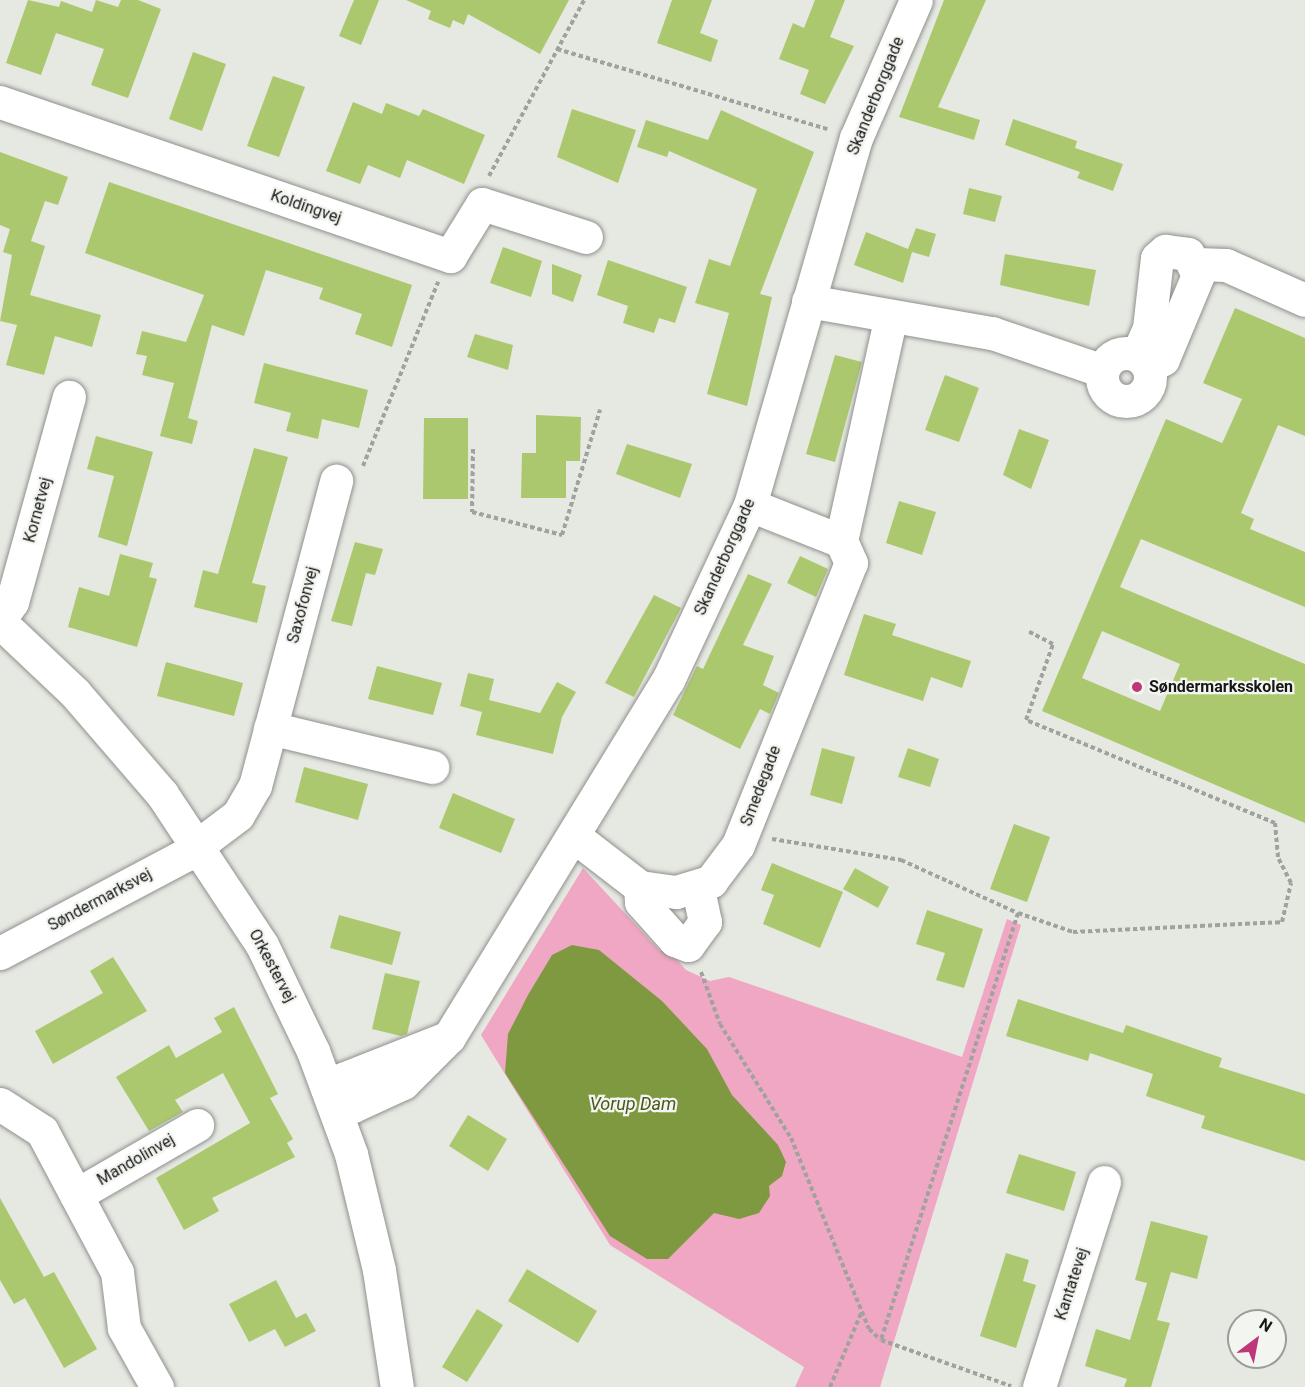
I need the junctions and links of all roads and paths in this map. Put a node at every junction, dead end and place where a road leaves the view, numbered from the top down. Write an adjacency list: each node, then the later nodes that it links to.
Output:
1 (584, 0): 3 (path)
2 (916, 0): 5 (street, Skanderborggade)
3 (557, 49): 5 (path); 6 (path)
4 (0, 102): 8 (street, Koldingvej)
5 (856, 138): 11 (street, Skanderborggade)
6 (482, 204): 7 (street); 8 (street)
7 (586, 237)
8 (450, 256): 18 (path)
9 (1197, 264): 10 (street); 13 (street); 13 (street)
10 (1305, 300)
11 (808, 301): 12 (street); 19 (street, Skanderborggade)
12 (891, 316): 14 (street); 20 (street, Smedegade)
13 (1143, 361): 14 (street); 14 (street)
14 (1103, 371)
15 (69, 397): 21 (street, Kornetvej)
16 (600, 410): 17 (path)
17 (473, 449)
18 (336, 481): 23 (street, Saxofonvej)
19 (750, 505): 20 (street); 26 (street, Skanderborggade)
20 (842, 541): 25 (street, Smedegade)
21 (0, 620): 27 (street, Orkestervej)
22 (1027, 632): 30 (path)
23 (270, 728): 24 (street); 27 (street, Saxofonvej)
24 (432, 767)
25 (742, 835): 29 (street, Smedegade); 30 (path)
26 (574, 837): 28 (street); 33 (street, Skanderborggade)
27 (199, 844): 31 (street, Søndermarksvej); 33 (street, Orkestervej)
28 (640, 887): 29 (street); 29 (street)
29 (698, 888)
30 (1018, 913): 39 (path)
31 (0, 953)
32 (699, 966): 38 (path)
33 (331, 1097): 41 (street, Orkestervej)
34 (0, 1104): 37 (street)
35 (197, 1125): 37 (street, Mandolinvej)
36 (1104, 1182): 44 (street, Kantatevej)
37 (76, 1195): 40 (street)
38 (862, 1311): 39 (path); 42 (path)
39 (881, 1340): 43 (path)
40 (157, 1387)
41 (397, 1387)
42 (830, 1387)
43 (1015, 1387)
44 (1039, 1387)

